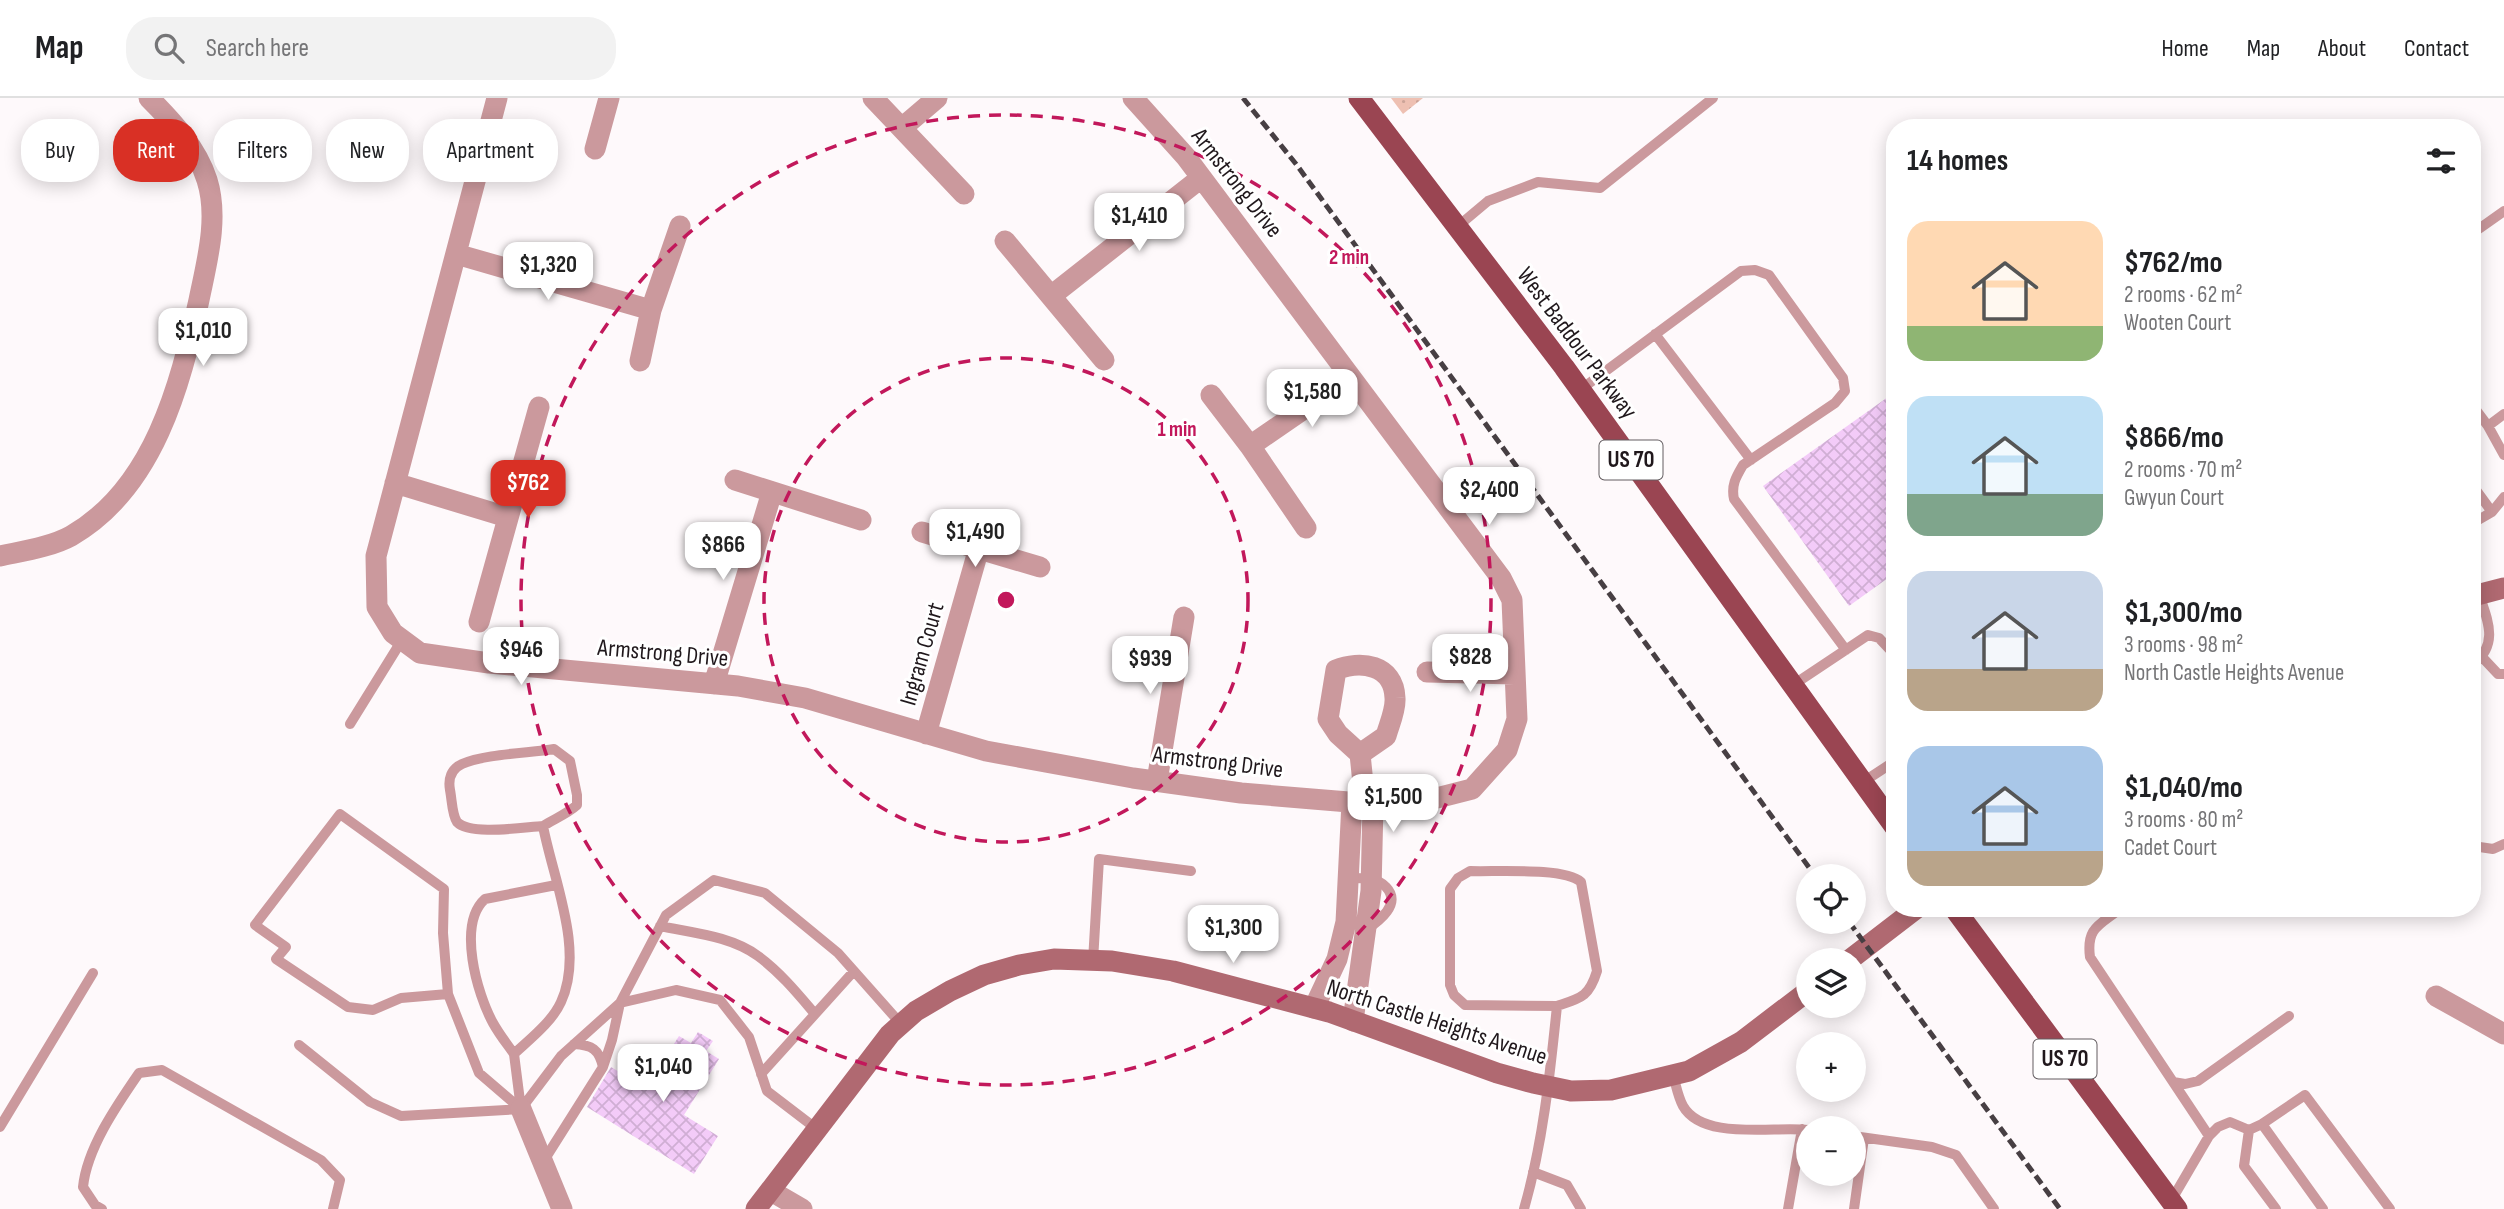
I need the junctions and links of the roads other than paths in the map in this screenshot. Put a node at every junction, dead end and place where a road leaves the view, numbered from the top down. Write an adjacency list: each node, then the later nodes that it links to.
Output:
1 (149, 98): 46 (street)
2 (497, 98): 18 (street, Armstrong Drive)
3 (609, 98): 10 (street)
4 (873, 98): 9 (street)
5 (937, 98): 9 (street)
6 (1133, 98): 11 (street, Armstrong Drive)
7 (1359, 98): 15 (main road, West Baddour Parkway / US 70)
8 (1713, 98): 15 (lane)
9 (903, 127): 12 (street)
10 (595, 149)
11 (1201, 178): 19 (street); 24 (street, Armstrong Drive)
12 (964, 194)
13 (2504, 211): 16 (lane)
14 (680, 226): 20 (street)
15 (1457, 227): 25 (main road, West Baddour Parkway / US 70)
16 (2481, 227)
17 (1005, 241): 19 (street)
18 (456, 254): 20 (street); 35 (street, Armstrong Drive)
19 (1051, 296): 22 (street)
20 (651, 310): 23 (street)
21 (1655, 334): 25 (lane); 33 (lane); 33 (lane)
22 (1104, 360)
23 (640, 361)
24 (1350, 377): 31 (street); 59 (street, Armstrong Drive)
25 (1580, 390): 62 (main road, West Baddour Parkway / US 70)
26 (1212, 395): 31 (street)
27 (539, 407): 40 (street)
28 (2504, 414): 30 (lane)
29 (2481, 417): 30 (lane)
30 (2488, 426): 32 (lane)
31 (1250, 446): 43 (street)
32 (2504, 455)
33 (1751, 460): 55 (lane)
34 (735, 480): 36 (street)
35 (396, 483): 40 (street); 53 (street, Armstrong Drive)
36 (772, 492): 42 (street); 61 (street)
37 (2504, 496): 39 (lane)
38 (2481, 497): 39 (lane)
39 (2492, 512): 41 (lane)
40 (507, 517): 52 (street)
41 (2481, 518)
42 (860, 520)
43 (1306, 528)
44 (922, 532): 45 (street)
45 (979, 548): 47 (street); 64 (street, Ingram Court)
46 (0, 556)
47 (1040, 567)
48 (2504, 588): 49 (street)
49 (2481, 594)
50 (2481, 608): 56 (lane)
51 (1184, 617): 67 (street)
52 (479, 622)
53 (402, 640): 61 (street, Armstrong Drive); 63 (lane)
54 (1886, 645): 55 (lane)
55 (1846, 650): 62 (lane)
56 (2481, 655)
57 (2481, 663): 60 (lane)
58 (1427, 672): 59 (street)
59 (1515, 674): 69 (street, Armstrong Drive)
60 (2504, 674)
61 (714, 684): 64 (street, Armstrong Drive)
62 (1793, 685): 68 (main road, West Baddour Parkway / US 70)
63 (350, 724)
64 (926, 734): 67 (street, Armstrong Drive)
65 (1360, 754): 69 (street)
66 (1886, 767): 68 (lane)
67 (1157, 781): 69 (street, Armstrong Drive)
68 (1863, 782): 70 (main road, West Baddour Parkway / US 70)
69 (1363, 803): 75 (street); 76 (street)
70 (1886, 814)
71 (543, 826): 71 (lane); 77 (lane)
72 (2504, 844): 73 (lane)
73 (2481, 847)
74 (1191, 870): 84 (lane)
75 (1349, 878): 76 (lane); 82 (street)
76 (1371, 879): 82 (street)
77 (556, 885): 100 (lane); 100 (lane)
78 (1905, 917): 83 (street)
79 (1961, 917): 120 (main road, US 70)
80 (2110, 917): 104 (lane)
81 (660, 926): 85 (lane); 90 (lane); 93 (lane)
82 (1354, 930): 92 (street); 95 (street)
83 (1865, 948)
84 (1093, 961): 92 (street, North Castle Heights Avenue); 96 (street, North Castle Heights Avenue)
85 (854, 971): 93 (lane); 96 (lane)
86 (93, 973): 107 (lane)
87 (448, 994): 87 (lane); 106 (lane)
88 (2436, 996): 97 (street)
89 (1796, 1000): 103 (street, North Castle Heights Avenue)
90 (620, 1003): 98 (lane); 101 (lane); 102 (lane)
91 (1557, 1006): 91 (lane); 105 (lane)
92 (1314, 1008): 95 (street, North Castle Heights Avenue)
93 (815, 1014): 102 (lane)
94 (2289, 1016): 104 (lane)
95 (1353, 1021): 105 (street, North Castle Heights Avenue)
96 (901, 1024): 110 (street, North Castle Heights Avenue)
97 (2504, 1034)
98 (574, 1044): 101 (lane); 106 (lane)
99 (299, 1045): 106 (lane)
100 (514, 1054): 106 (lane)
101 (603, 1067): 115 (lane)
102 (761, 1074): 110 (lane)
103 (1673, 1075): 105 (street, North Castle Heights Avenue); 111 (lane)
104 (2173, 1082): 113 (lane)
105 (1548, 1086): 116 (lane)
106 (521, 1109): 115 (street)
107 (4, 1113): 109 (lane)
108 (2262, 1124): 112 (lane); 132 (lane); 133 (lane)
109 (0, 1127)
110 (818, 1130): 119 (street, North Castle Heights Avenue)
111 (1796, 1130)
112 (2249, 1130): 113 (lane); 131 (lane)
113 (2209, 1136): 120 (lane)
114 (1866, 1138): 130 (lane)
115 (543, 1163): 123 (street)
116 (1533, 1172): 126 (lane); 127 (lane)
117 (1796, 1172): 128 (lane)
118 (1855, 1186): 129 (lane)
119 (771, 1191): 124 (street, North Castle Heights Avenue); 125 (street)
120 (2174, 1205)
121 (102, 1209): 122 (lane)
122 (333, 1209)
123 (562, 1209)
124 (757, 1209)
125 (802, 1209)
126 (1524, 1209)
127 (1581, 1209)
128 (1788, 1209)
129 (1854, 1209)
130 (1994, 1209)
131 (2276, 1209)
132 (2323, 1209)
133 (2390, 1209)

